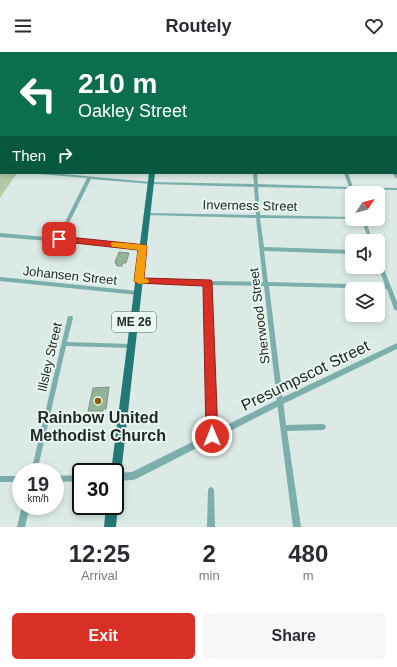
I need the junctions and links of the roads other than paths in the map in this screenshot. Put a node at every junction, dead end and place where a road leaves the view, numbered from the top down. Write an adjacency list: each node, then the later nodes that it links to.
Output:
1 (49, 174): 5 (street)
2 (152, 174): 6 (main road, ME 26)
3 (255, 174): 7 (street, Sherwood Street)
4 (346, 174): 8 (street)
5 (89, 178): 6 (street); 16 (street)
6 (150, 183): 7 (street); 12 (main road, ME 26)
7 (256, 186): 9 (street); 13 (street, Sherwood Street)
8 (351, 186)
9 (345, 188)
10 (385, 189): 11 (street)
11 (397, 189)
12 (147, 214): 13 (street, Inverness Street); 17 (main road, ME 26)
13 (258, 216): 14 (street, Inverness Street); 18 (street, Sherwood Street)
14 (345, 218)
15 (0, 235): 16 (street)
16 (59, 239): 17 (street)
17 (143, 247): 22 (main road, ME 26)
18 (262, 249): 19 (street); 24 (street, Sherwood Street)
19 (345, 252)
20 (384, 274): 25 (street)
21 (0, 280): 26 (street, Johansen Street)
22 (139, 281): 23 (street); 26 (main road, ME 26)
23 (208, 282): 24 (street); 35 (street)
24 (266, 285): 25 (street); 32 (street, Sherwood Street)
25 (389, 287): 27 (street)
26 (138, 293): 30 (main road, ME 26)
27 (397, 309)
28 (70, 318): 29 (street, Illsley Street)
29 (64, 344): 30 (street); 36 (street, Illsley Street)
30 (131, 346): 37 (main road, ME 26)
31 (397, 346): 32 (street, Presumpscot Street)
32 (280, 402): 34 (street, Sherwood Street); 35 (street, Presumpscot Street)
33 (323, 427): 34 (street)
34 (284, 428): 47 (street, Sherwood Street)
35 (212, 436): 38 (street, Presumpscot Street)
36 (36, 463)
37 (117, 463)
38 (124, 478)
39 (0, 479): 40 (street)
40 (12, 479)
41 (211, 490): 46 (street)
42 (24, 515): 44 (street)
43 (111, 515): 45 (main road)
44 (21, 527)
45 (110, 527)
46 (211, 527)
47 (297, 527)

